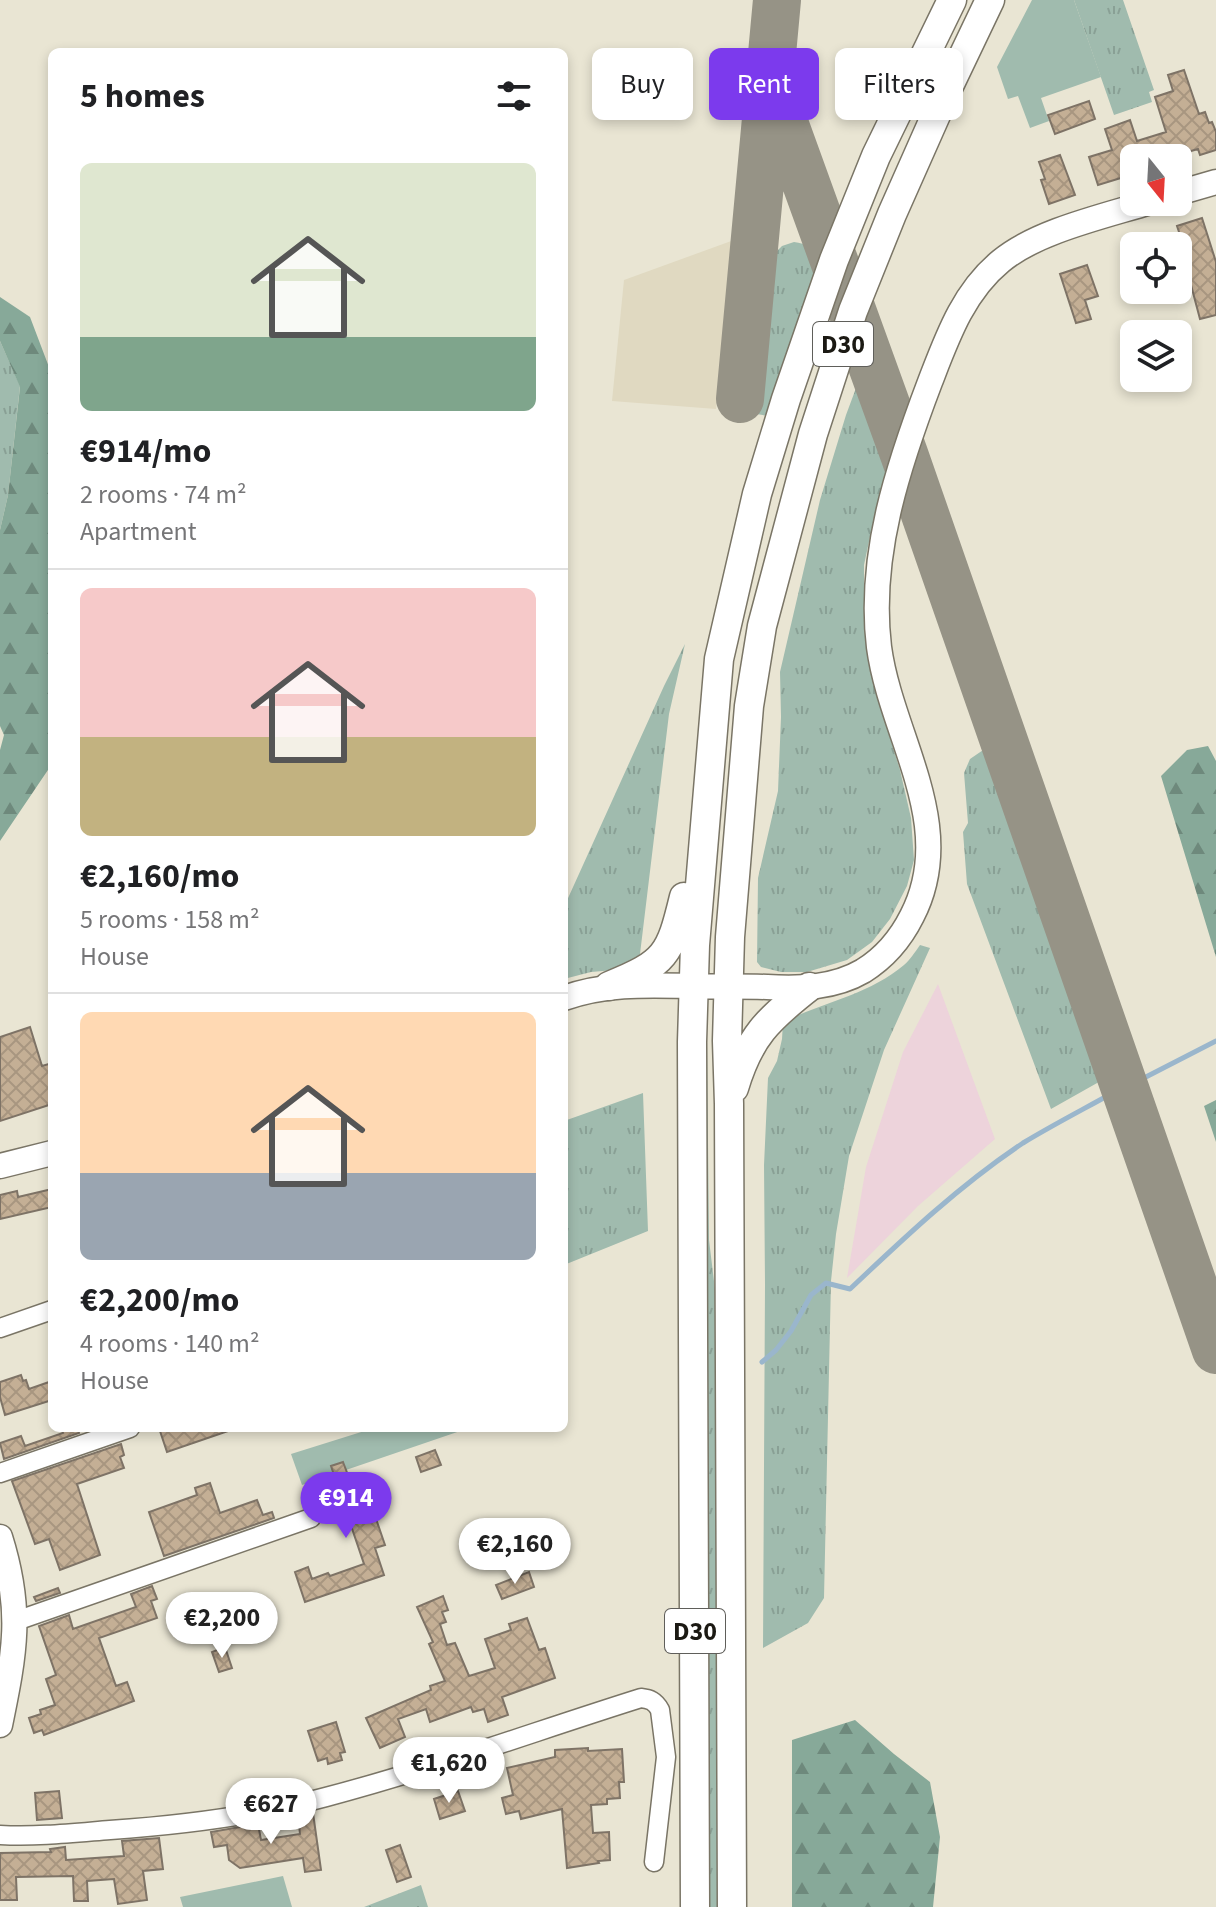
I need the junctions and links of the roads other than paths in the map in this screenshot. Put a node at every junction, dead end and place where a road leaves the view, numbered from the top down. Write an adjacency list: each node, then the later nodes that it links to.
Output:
1 (952, 0): 6 (main road, D30)
2 (990, 0): 9 (main road, D30)
3 (1216, 182): 4 (main road)
4 (1192, 189)
5 (1120, 212): 10 (main road)
6 (712, 735): 7 (main road); 8 (main road, D30)
7 (609, 986): 8 (main road); 11 (main road)
8 (694, 986): 9 (main road); 25 (main road, D30)
9 (728, 987): 10 (main road); 12 (main road, D30)
10 (809, 987): 12 (main road)
11 (568, 997)
12 (729, 1104): 26 (main road, D30)
13 (48, 1154): 14 (main road)
14 (0, 1166)
15 (48, 1311): 16 (street)
16 (0, 1328)
17 (118, 1432): 18 (street)
18 (0, 1473)
19 (311, 1518): 21 (street)
20 (0, 1537): 21 (main road)
21 (16, 1621): 22 (main road)
22 (0, 1725)
23 (0, 1835): 24 (street)
24 (654, 1862)
25 (695, 1907)
26 (732, 1907)

